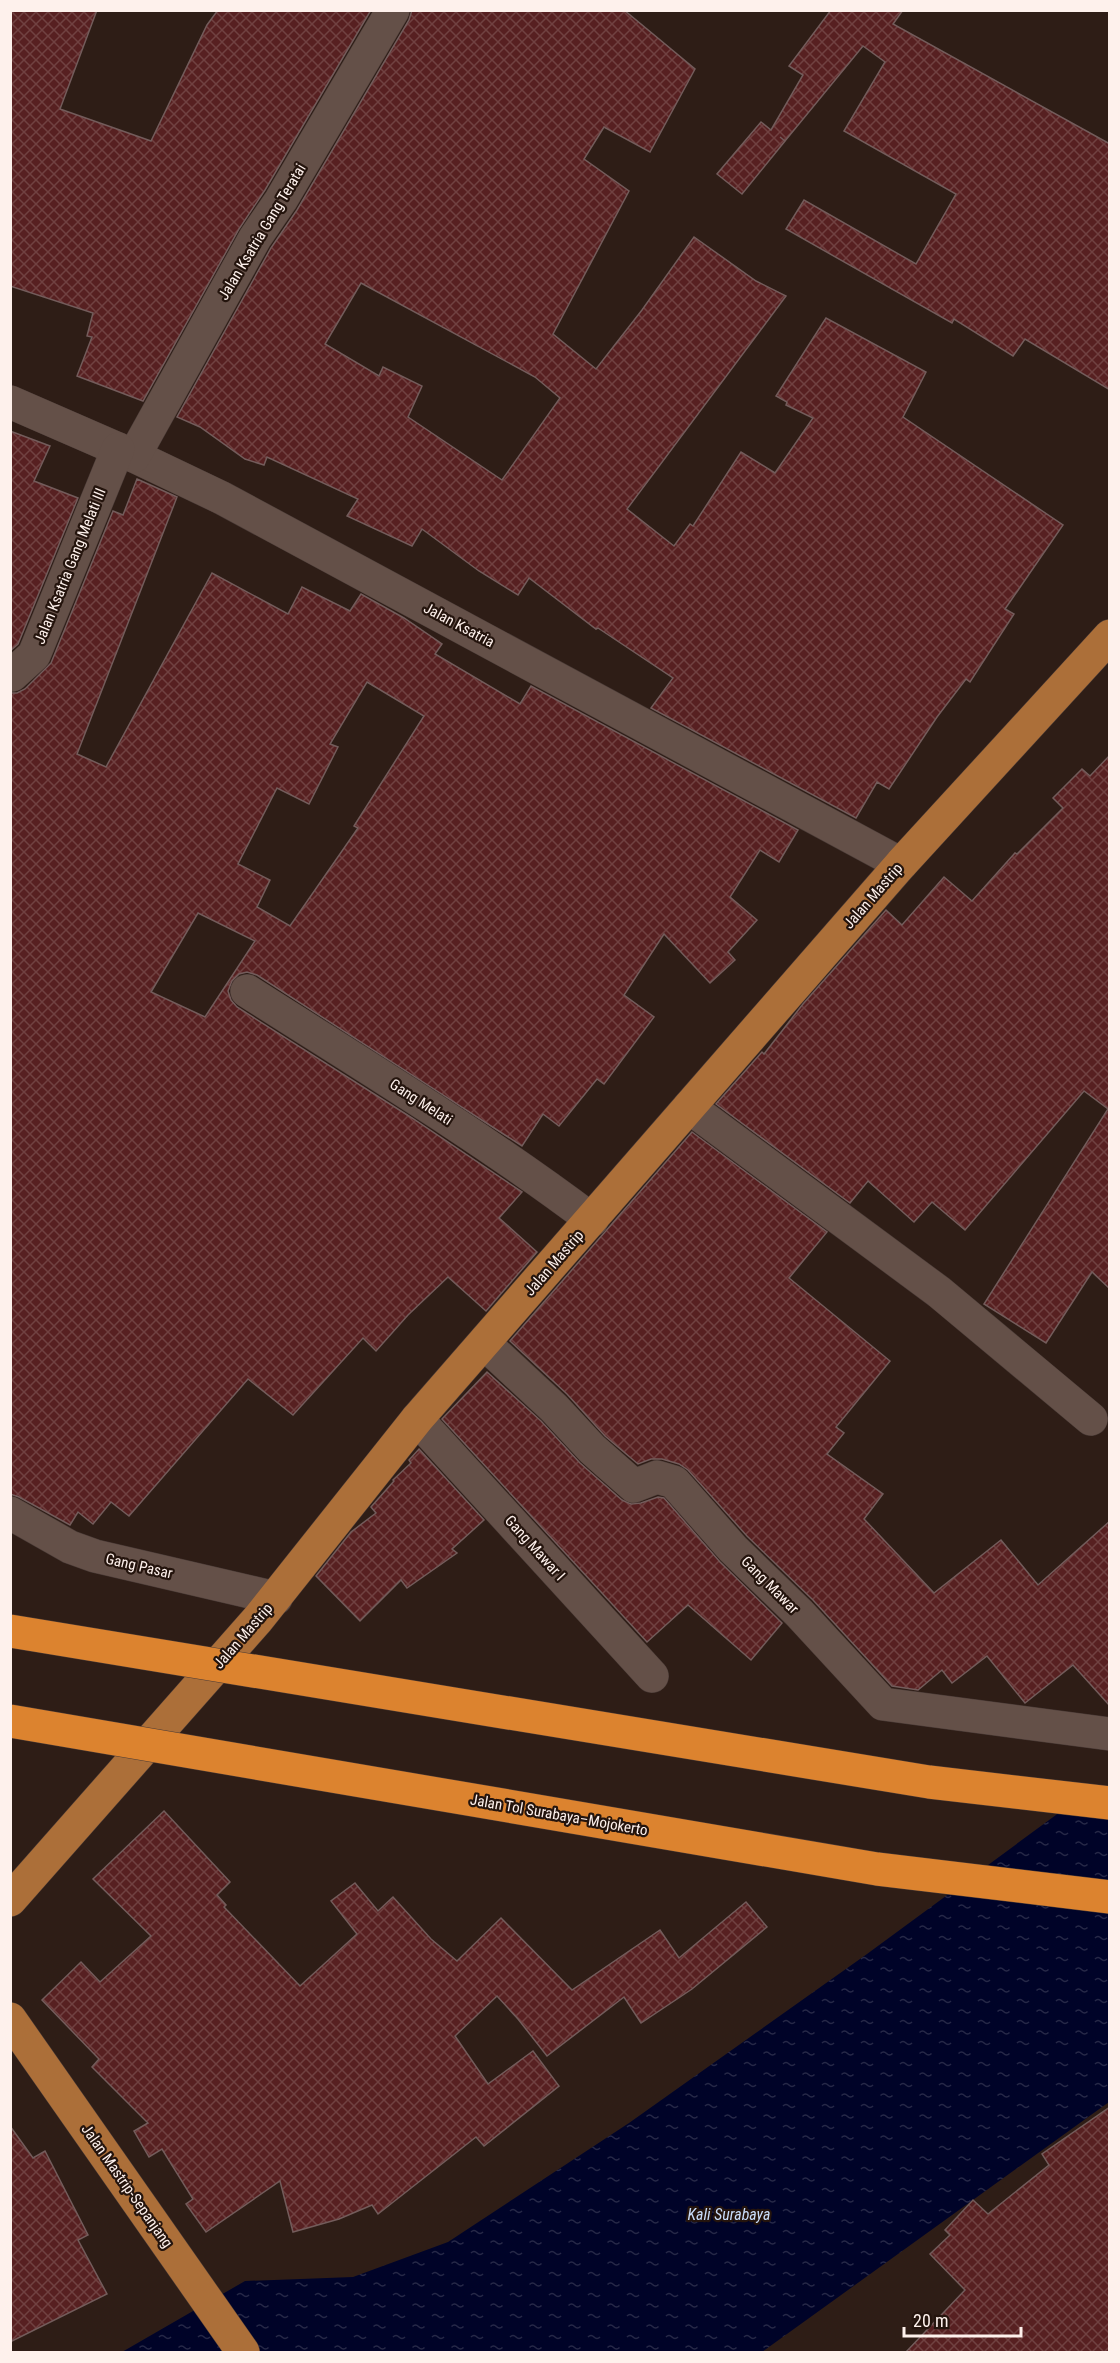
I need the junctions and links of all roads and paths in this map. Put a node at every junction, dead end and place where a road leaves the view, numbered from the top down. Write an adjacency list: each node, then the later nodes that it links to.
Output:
1 (393, 10): 3 (street, Jalan Ksatria Gang Teratai)
2 (10, 402): 3 (street, Jalan Ksatria)
3 (126, 453): 5 (street, Jalan Ksatria Gang Melati III); 6 (street, Jalan Ksatria)
4 (1110, 636): 6 (main road, Jalan Mastrip)
5 (12, 675)
6 (901, 864): 8 (main road, Jalan Mastrip)
7 (247, 992): 9 (street, Gang Melati)
8 (689, 1107): 9 (main road, Jalan Mastrip); 12 (street)
9 (592, 1220): 10 (main road, Jalan Mastrip)
10 (484, 1343): 11 (main road, Jalan Mastrip); 18 (street, Gang Mawar)
11 (417, 1419): 14 (main road, Jalan Mastrip); 16 (street, Gang Mawar I)
12 (1091, 1419)
13 (10, 1513): 14 (street, Gang Pasar)
14 (276, 1598): 21 (main road, Jalan Mastrip)
15 (10, 1631): 19 (highway, bridge)
16 (652, 1676)
17 (10, 1721): 20 (highway, Jalan Tol Surabaya–Mojokerto, bridge)
18 (1110, 1734)
19 (1110, 1803)
20 (1110, 1897)
21 (10, 1900)
22 (10, 2019): 23 (main road, Jalan Mastrip-Sepanjang)
23 (243, 2352)

